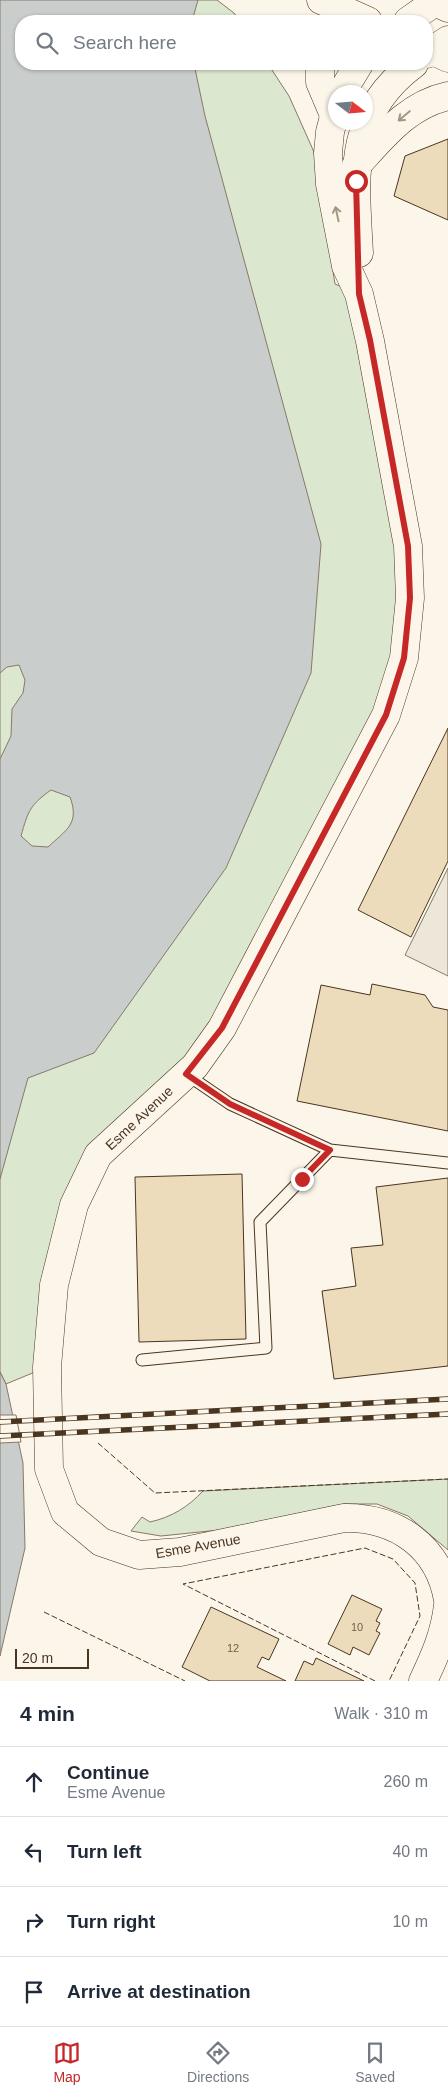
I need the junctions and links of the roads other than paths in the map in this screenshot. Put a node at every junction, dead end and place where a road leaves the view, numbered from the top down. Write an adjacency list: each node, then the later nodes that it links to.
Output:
1 (308, 0): 4 (street)
2 (321, 0): 5 (street)
3 (438, 3): 6 (street)
4 (315, 15)
5 (355, 15)
6 (418, 15)
7 (320, 70): 11 (street)
8 (356, 70): 10 (street, Esme Avenue)
9 (410, 70): 14 (street, Esme Avenue)
10 (348, 85)
11 (328, 93)
12 (448, 96): 14 (street, one-way to 14)
13 (332, 130): 15 (street, Esme Avenue, one-way to 13)
14 (356, 166): 15 (street, Esme Avenue)
15 (359, 294): 16 (street, Esme Avenue)
16 (186, 1074): 17 (lane); 20 (street, Esme Avenue)
17 (330, 1150): 18 (lane); 19 (lane)
18 (448, 1163)
19 (142, 1360)
20 (447, 1595): 21 (street)
21 (423, 1681)

